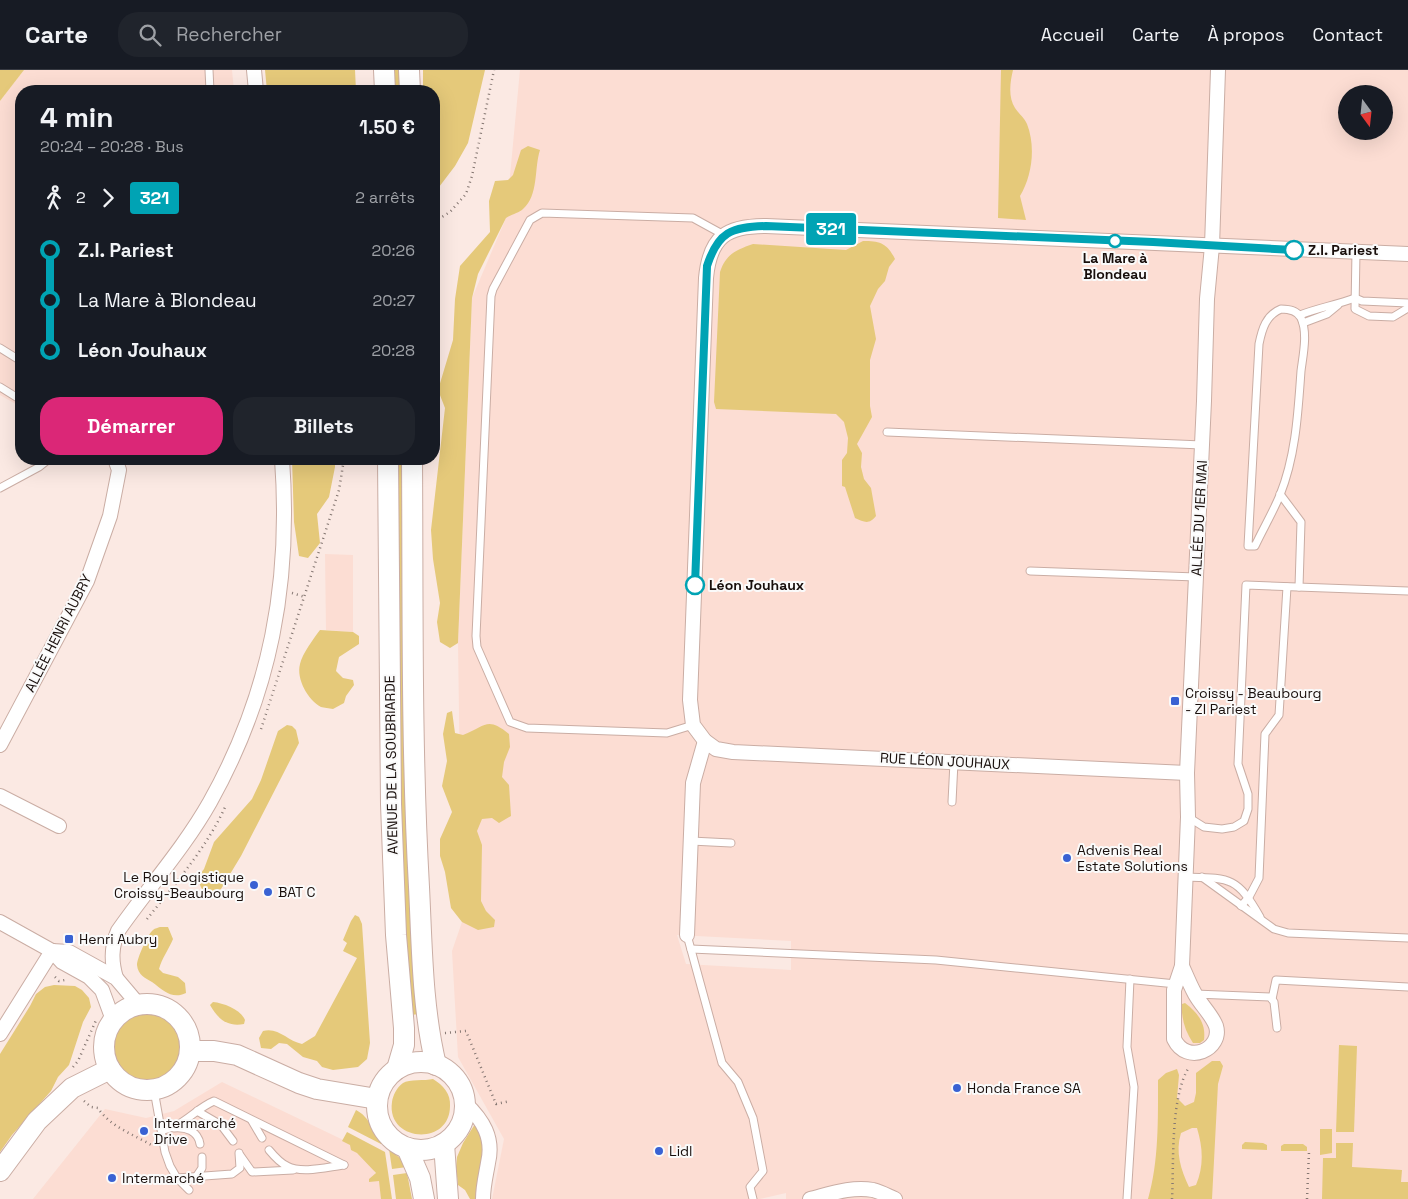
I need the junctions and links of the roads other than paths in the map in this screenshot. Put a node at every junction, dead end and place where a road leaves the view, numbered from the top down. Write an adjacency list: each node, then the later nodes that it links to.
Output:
1 (254, 70): 7 (street)
2 (384, 70): 8 (street)
3 (410, 70): 9 (street)
4 (1218, 70): 11 (street, ALLÉE DU 1ER MAI)
5 (209, 72): 6 (lane)
6 (210, 85)
7 (255, 85)
8 (385, 85)
9 (410, 85)
10 (724, 235): 11 (street); 36 (street); 36 (lane)
11 (1212, 246): 12 (street); 23 (street, ALLÉE DU 1ER MAI)
12 (1356, 252): 13 (street); 14 (lane)
13 (1408, 254)
14 (1355, 298): 15 (lane); 16 (lane); 17 (lane)
15 (1408, 303)
16 (1408, 308)
17 (1301, 319): 30 (lane); 30 (lane)
18 (0, 348): 19 (lane)
19 (15, 357)
20 (0, 387): 21 (lane)
21 (15, 396)
22 (887, 432): 23 (lane)
23 (1202, 446): 32 (street, ALLÉE DU 1ER MAI)
24 (41, 465): 29 (lane)
25 (117, 465): 38 (street, ALLÉE HENRI AUBRY)
26 (282, 465): 57 (street)
27 (388, 465): 73 (street, AVENUE DE LA SOUBRIARDE)
28 (412, 465): 71 (street, AVENUE DE LA SOUBRIARDE)
29 (0, 488)
30 (1280, 494): 34 (lane)
31 (1030, 571): 32 (lane)
32 (1196, 577): 40 (street, ALLÉE DU 1ER MAI)
33 (1287, 587): 34 (lane); 43 (lane); 49 (lane)
34 (1299, 587): 35 (lane)
35 (1408, 591)
36 (693, 725): 37 (street, RUE LÉON JOUHAUX)
37 (705, 741): 39 (street, RUE LÉON JOUHAUX); 45 (street)
38 (0, 745)
39 (954, 762): 40 (street, RUE LÉON JOUHAUX); 42 (lane)
40 (1187, 773): 43 (street, ALLÉE DU 1ER MAI)
41 (0, 796): 44 (street)
42 (952, 802)
43 (1188, 817): 47 (street, ALLÉE DU 1ER MAI)
44 (59, 826)
45 (691, 841): 46 (lane); 53 (street)
46 (731, 843)
47 (1185, 877): 48 (lane); 58 (street, ALLÉE DU 1ER MAI)
48 (1202, 877): 49 (lane); 50 (lane)
49 (1249, 897): 50 (lane); 51 (lane)
50 (1241, 906): 51 (lane)
51 (1261, 920): 54 (lane)
52 (0, 922): 56 (street)
53 (687, 935): 55 (lane)
54 (1408, 938)
55 (691, 949): 61 (lane); 96 (lane)
56 (52, 951): 59 (street); 69 (street)
57 (112, 955): 59 (street); 60 (street)
58 (1182, 966): 62 (street, ALLÉE DU 1ER MAI); 64 (street, ALLÉE DU 1ER MAI)
59 (83, 973): 60 (street); 67 (street)
60 (116, 978): 66 (street)
61 (1130, 979): 62 (lane); 99 (lane)
62 (1176, 984): 64 (street, ALLÉE DU 1ER MAI)
63 (1408, 987): 65 (lane)
64 (1194, 994): 65 (lane)
65 (1272, 999): 68 (lane)
66 (138, 1004): 67 (street); 70 (street)
67 (106, 1017): 72 (street)
68 (1277, 1028)
69 (0, 1034)
70 (191, 1051): 74 (street); 75 (street)
71 (436, 1065): 73 (street); 76 (street)
72 (110, 1069): 74 (street); 89 (street)
73 (397, 1069): 75 (street)
74 (154, 1090): 80 (lane)
75 (377, 1099): 85 (street)
76 (465, 1103): 84 (street); 95 (street)
77 (197, 1111): 78 (lane); 79 (lane); 82 (lane)
78 (251, 1120): 81 (lane); 88 (lane)
79 (173, 1128): 80 (lane); 83 (lane)
80 (162, 1130): 91 (lane)
81 (262, 1138)
82 (233, 1141)
83 (200, 1144)
84 (444, 1144): 85 (street); 94 (street)
85 (407, 1148): 93 (street)
86 (269, 1150): 88 (lane)
87 (202, 1157): 90 (lane)
88 (303, 1170): 90 (lane)
89 (0, 1171)
90 (196, 1176): 91 (lane)
91 (177, 1178): 92 (lane)
92 (189, 1190)
93 (424, 1199)
94 (448, 1199)
95 (484, 1199)
96 (753, 1199)
97 (810, 1199): 98 (street)
98 (895, 1199)
99 (1127, 1199)

